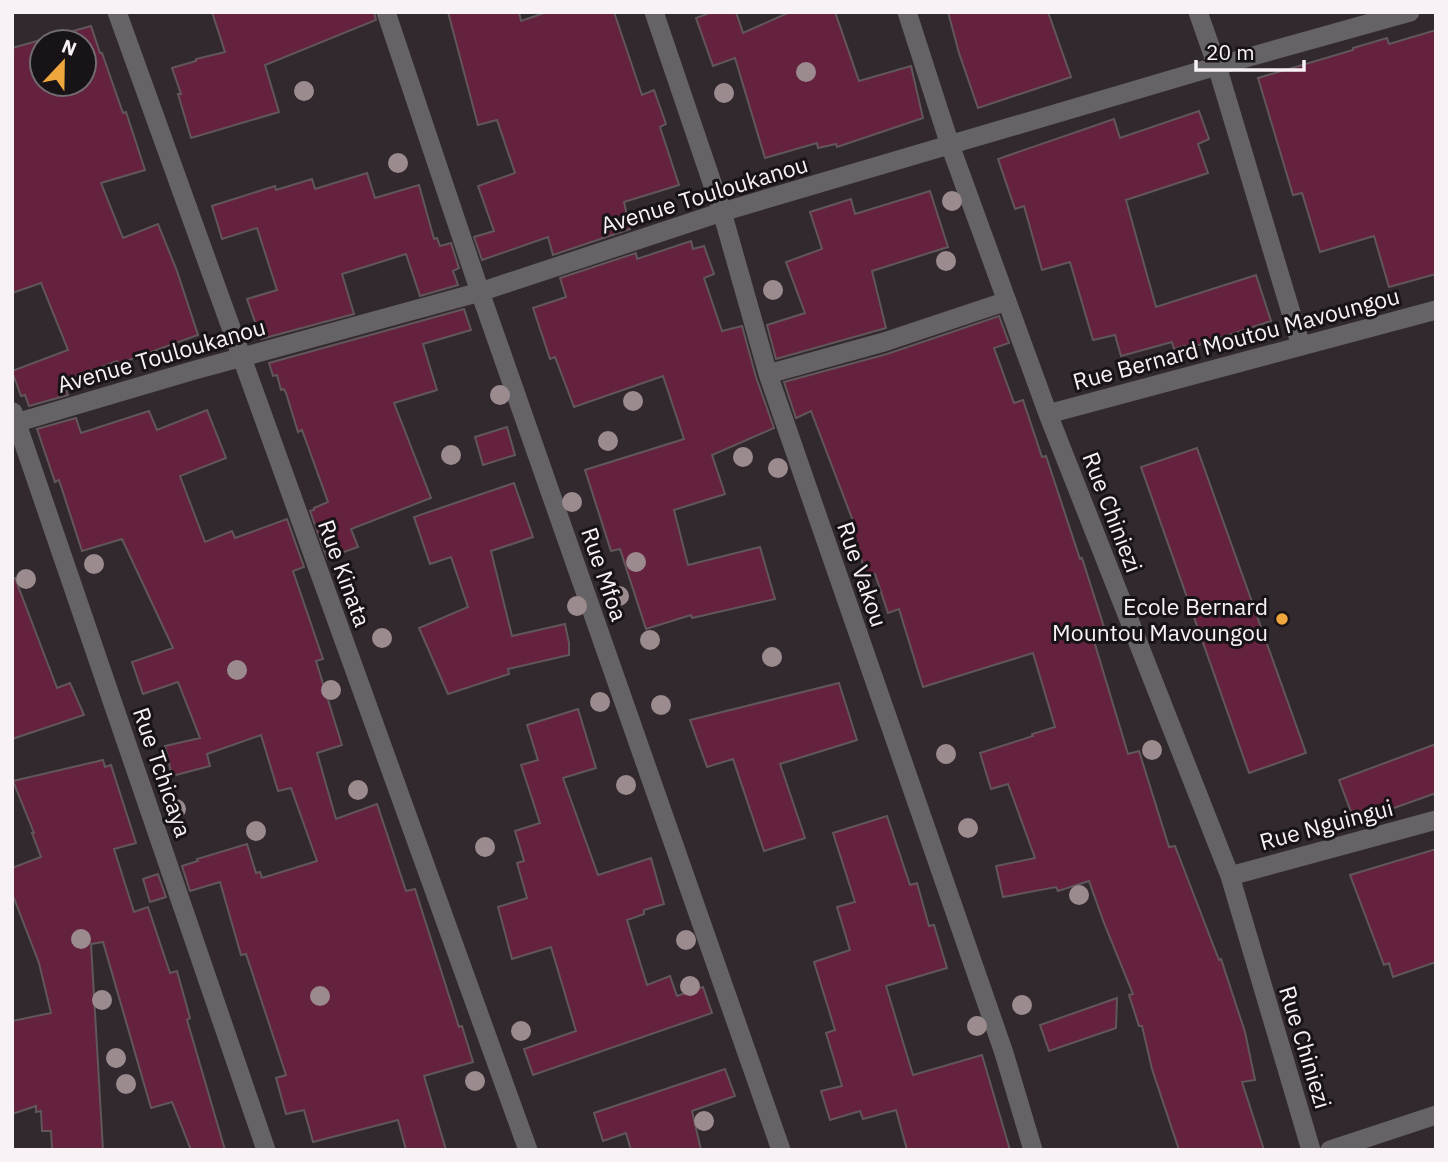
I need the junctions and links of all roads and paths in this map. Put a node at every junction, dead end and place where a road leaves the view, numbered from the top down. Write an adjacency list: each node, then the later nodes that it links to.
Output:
1 (117, 12): 14 (street, Rue Kinata)
2 (386, 12): 10 (street, Rue Mfoa)
3 (654, 12): 9 (street, Rue Vakou)
4 (907, 12): 8 (street, Rue Chiniezi)
5 (1198, 12): 7 (street)
6 (1410, 12): 7 (street, Avenue Touloukanou)
7 (1217, 66): 8 (street, Avenue Touloukanou); 13 (street)
8 (950, 145): 9 (street, Avenue Touloukanou); 11 (street, Rue Chiniezi)
9 (722, 212): 10 (street, Avenue Touloukanou); 15 (street, Rue Vakou)
10 (480, 292): 14 (street, Avenue Touloukanou); 23 (street, Rue Mfoa)
11 (1007, 301): 15 (street); 16 (street, Rue Chiniezi)
12 (1436, 310): 13 (street, Rue Bernard Moutou Mavoungou)
13 (1301, 346): 16 (street, Rue Bernard Moutou Mavoungou)
14 (241, 357): 17 (street, Avenue Touloukanou); 22 (street, Rue Kinata)
15 (768, 374): 24 (street, Rue Vakou)
16 (1048, 414): 19 (street, Rue Chiniezi)
17 (14, 419): 21 (street, Rue Tchicaya)
18 (1436, 820): 19 (street, Rue Nguingui)
19 (1230, 876): 25 (street, Rue Chiniezi)
20 (1436, 1115): 26 (street)
21 (266, 1150)
22 (528, 1150)
23 (781, 1150)
24 (1034, 1150)
25 (1311, 1150)
26 (1330, 1150)

